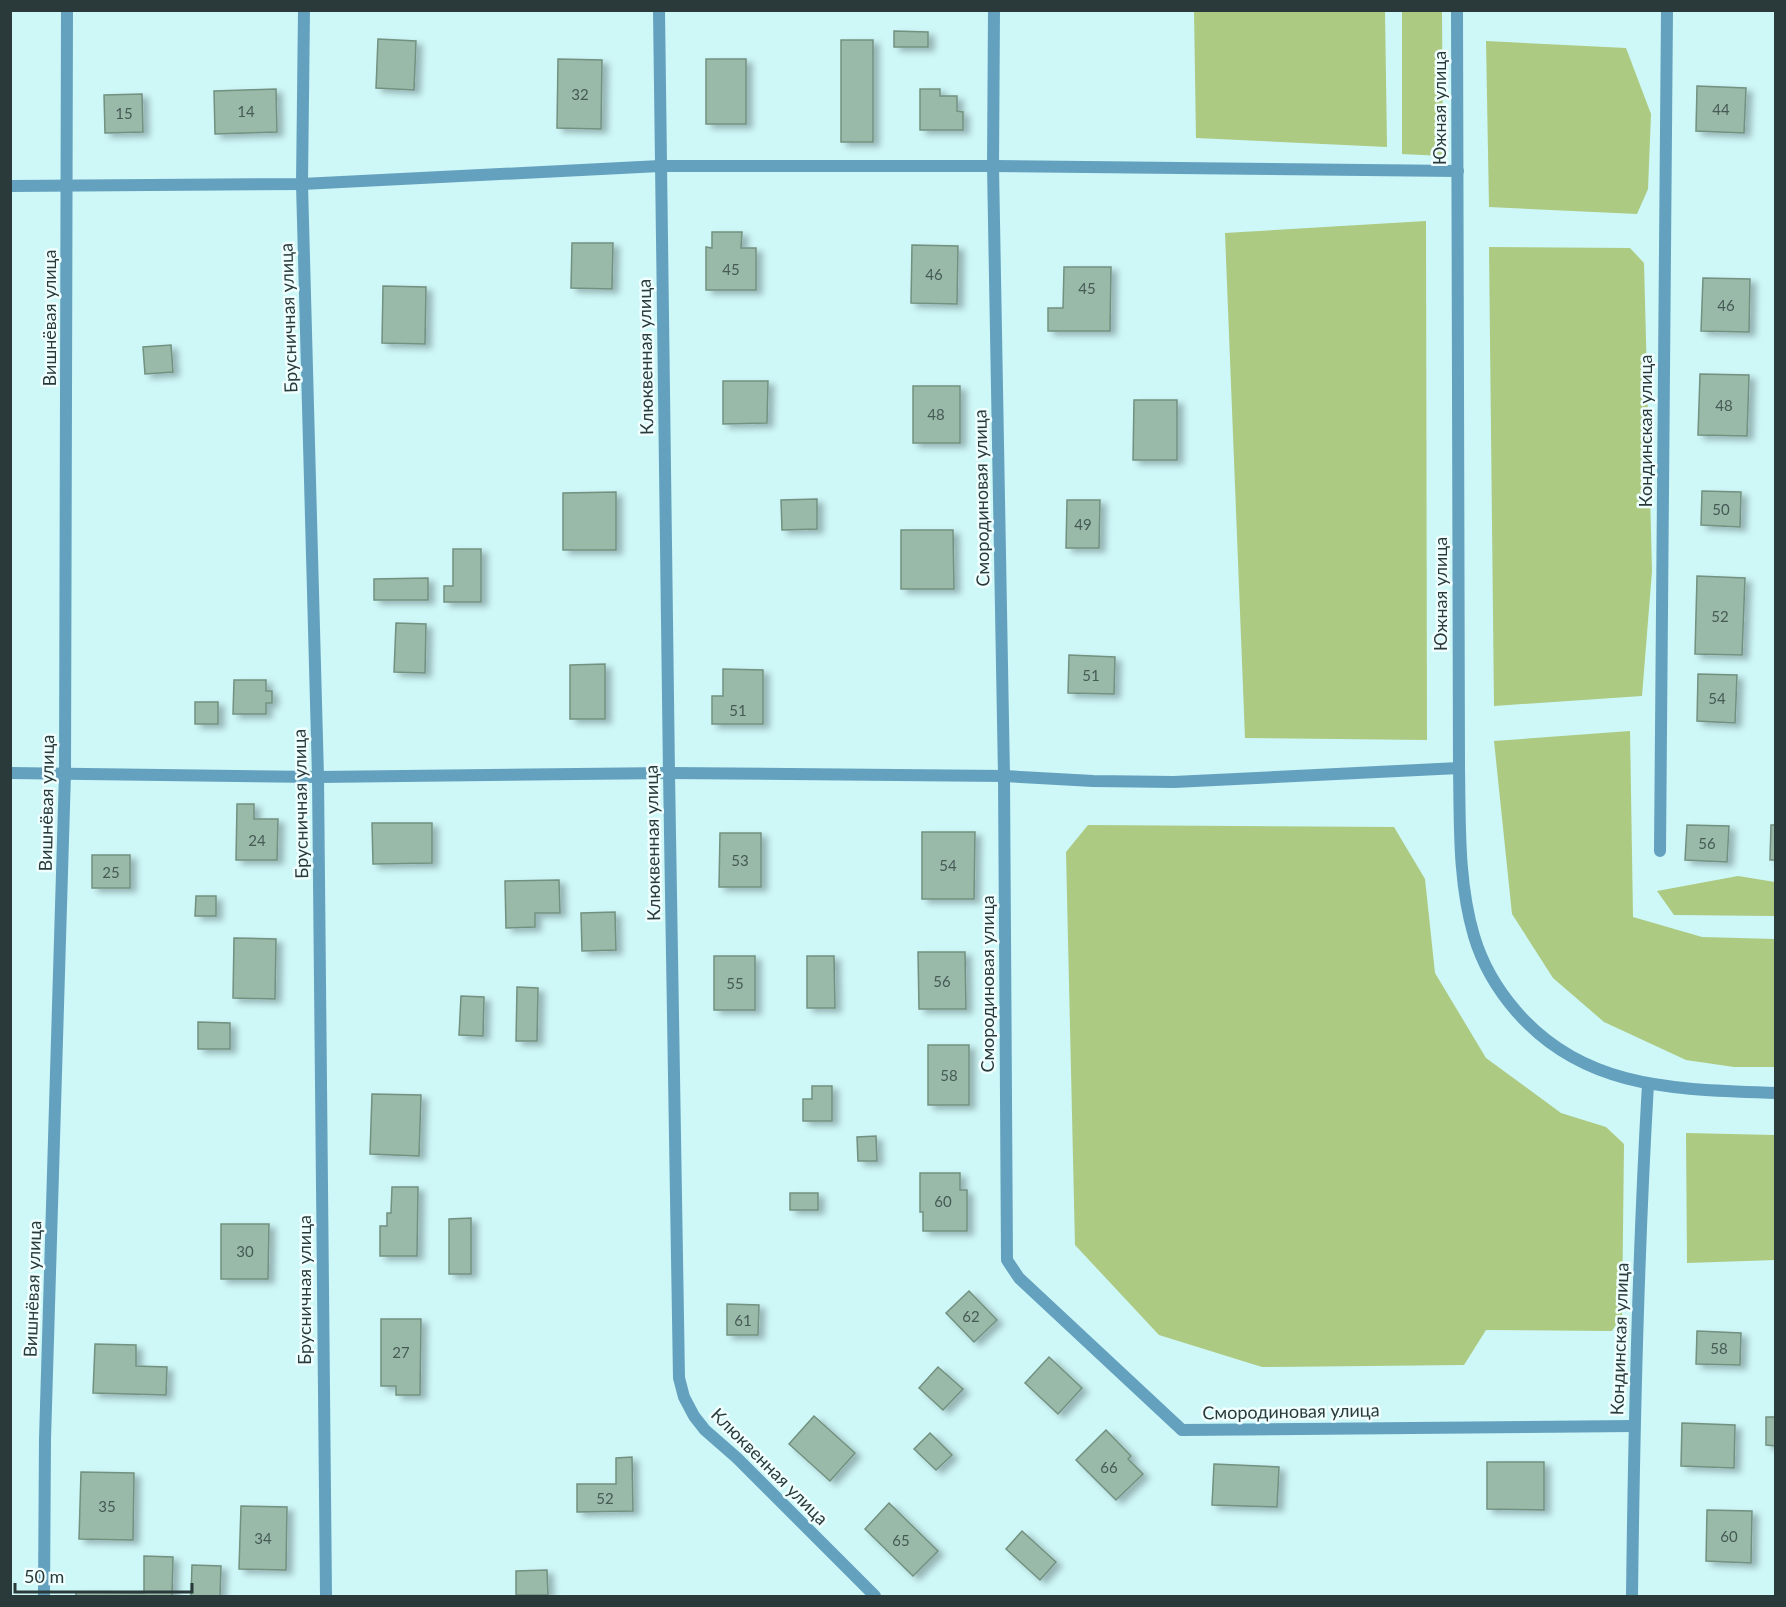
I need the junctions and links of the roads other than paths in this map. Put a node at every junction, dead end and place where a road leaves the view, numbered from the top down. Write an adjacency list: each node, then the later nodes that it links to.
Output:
1 (67, 10): 12 (street, Вишнёвая улица)
2 (304, 10): 10 (street, Брусничная улица)
3 (659, 10): 7 (street, Клюквенная улица)
4 (994, 10): 8 (street, Смородиновая улица)
5 (1458, 10): 9 (street, Южная улица)
6 (1666, 10): 19 (street, Кондинская улица)
7 (660, 166): 8 (street); 10 (street); 16 (street, Клюквенная улица)
8 (993, 166): 9 (street); 17 (street, Смородиновая улица)
9 (1458, 171): 13 (street, Южная улица)
10 (302, 184): 12 (street); 18 (street, Брусничная улица)
11 (10, 186): 12 (street)
12 (68, 187): 15 (street, Вишнёвая улица)
13 (1459, 768): 17 (street); 20 (street, Южная улица)
14 (10, 773): 15 (street)
15 (65, 773): 18 (street); 23 (street, Вишнёвая улица)
16 (669, 773): 17 (street); 18 (street); 25 (street, Клюквенная улица)
17 (1004, 776): 22 (street, Смородиновая улица)
18 (318, 777): 24 (street, Брусничная улица)
19 (1660, 851)
20 (1648, 1084): 21 (street, Южная улица); 22 (street, Кондинская улица)
21 (1776, 1093)
22 (1634, 1426): 26 (street, Кондинская улица)
23 (44, 1596)
24 (326, 1596)
25 (875, 1596)
26 (1632, 1596)

